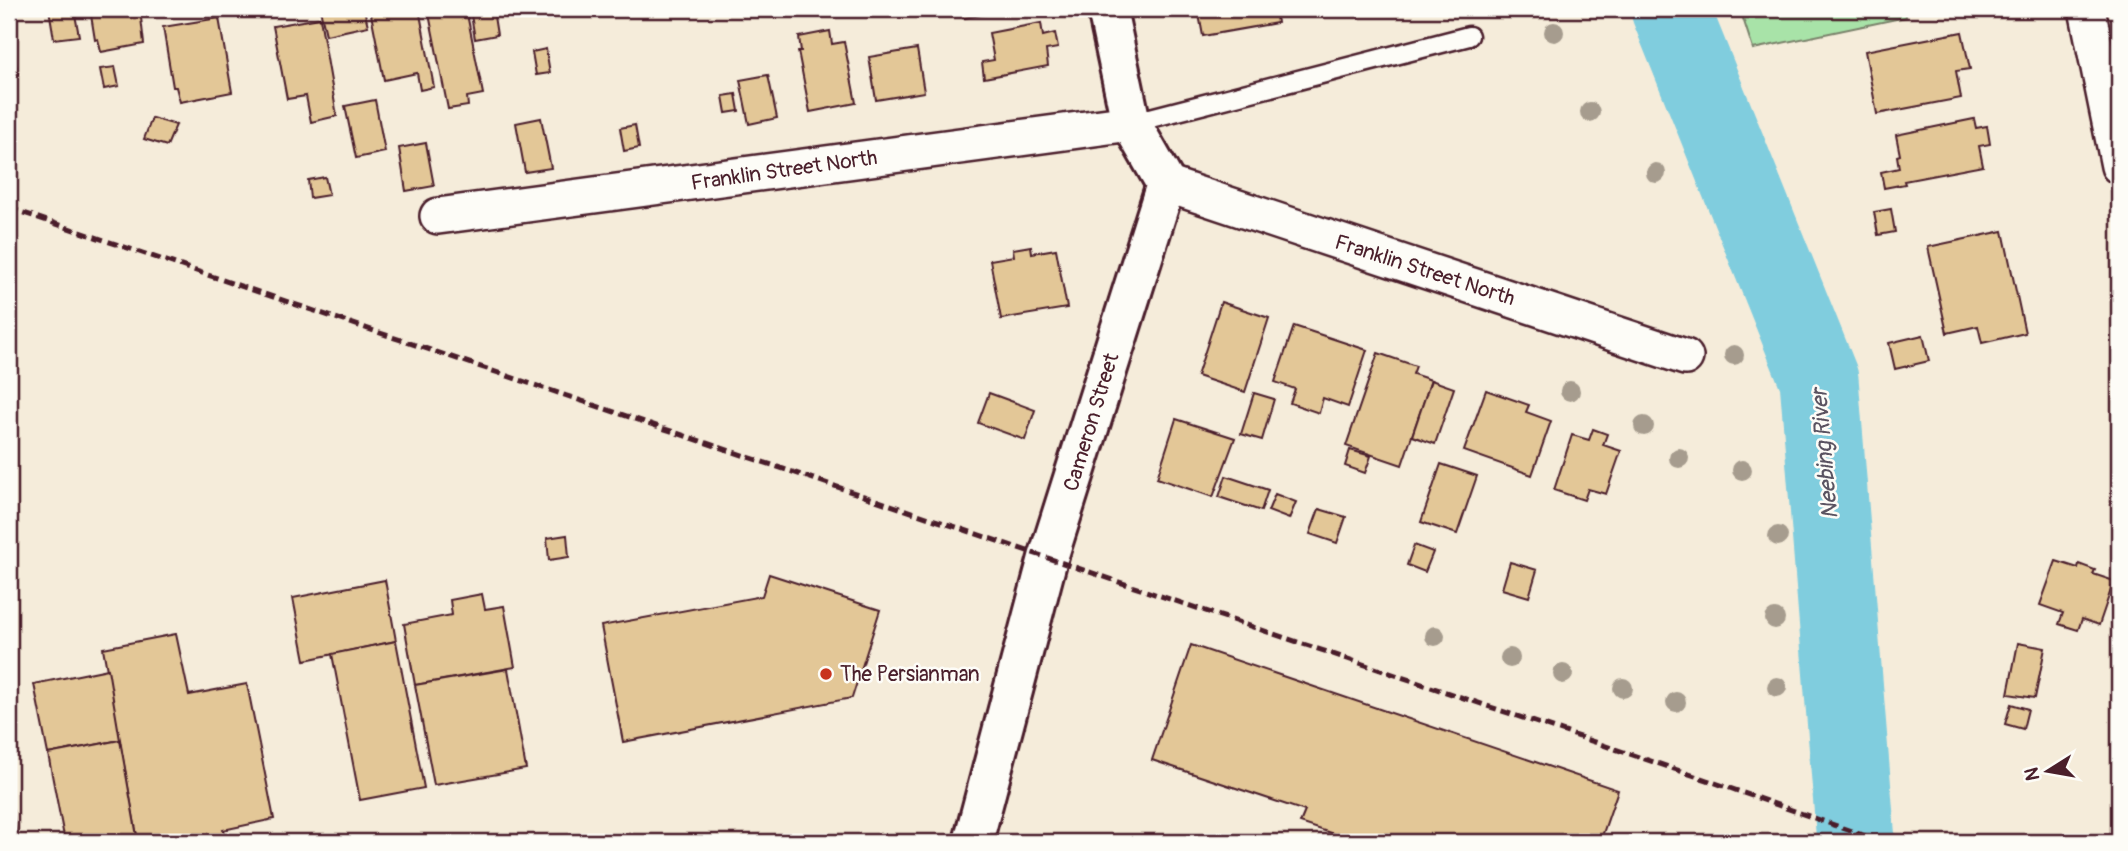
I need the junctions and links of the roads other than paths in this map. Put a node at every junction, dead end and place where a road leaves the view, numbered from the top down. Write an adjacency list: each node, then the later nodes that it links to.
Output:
1 (1107, 9): 4 (street)
2 (2087, 9): 5 (street)
3 (1469, 36): 4 (lane)
4 (1130, 123): 6 (street); 7 (street, Franklin Street North)
5 (2119, 166)
6 (1166, 184): 8 (street, Franklin Street North); 9 (street, Cameron Street)
7 (438, 216)
8 (1685, 357)
9 (973, 842)

